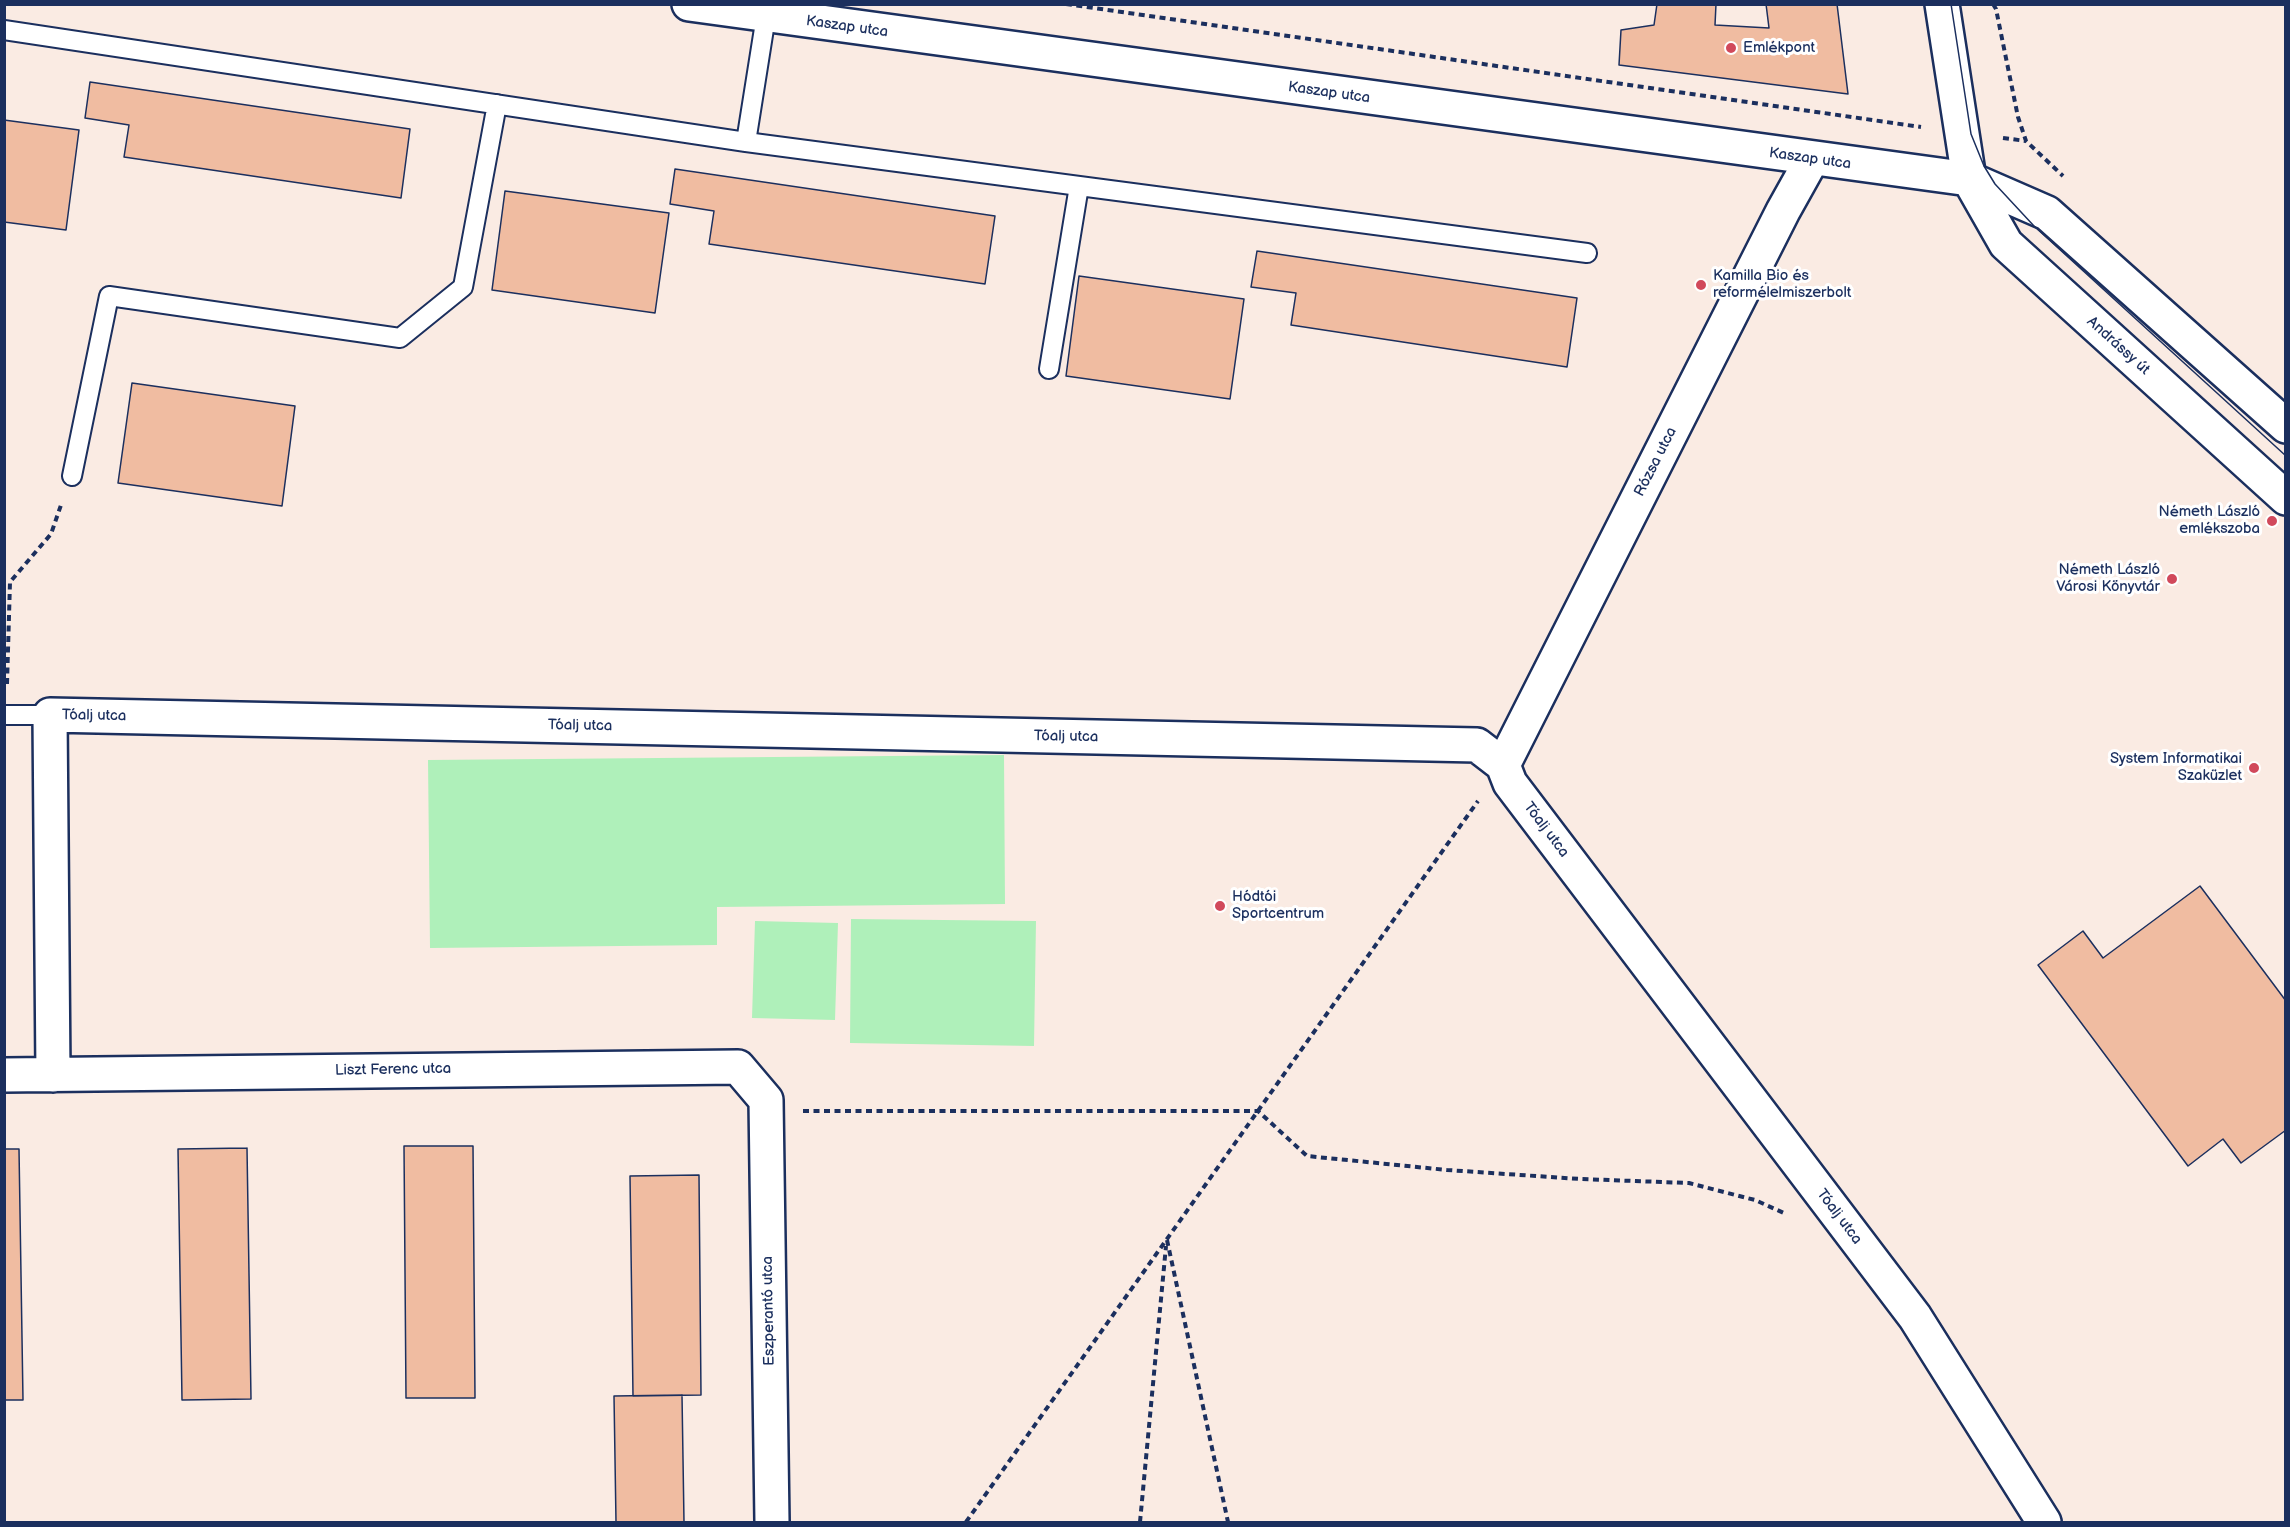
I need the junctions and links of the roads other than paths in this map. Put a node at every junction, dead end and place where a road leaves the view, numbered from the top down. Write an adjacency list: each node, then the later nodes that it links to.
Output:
1 (689, 4): 3 (street, Kaszap utca)
2 (1942, 4): 8 (street, Andrássy út)
3 (767, 10): 6 (lane); 7 (street, Kaszap utca)
4 (4, 30): 5 (lane)
5 (497, 104): 6 (lane); 13 (lane)
6 (746, 142): 9 (lane)
7 (1812, 159): 8 (street, Kaszap utca); 17 (street, Rózsa utca)
8 (1969, 179): 12 (street); 14 (street, Andrássy út)
9 (1079, 186): 10 (lane); 11 (lane)
10 (1587, 253)
11 (1049, 369)
12 (2286, 426)
13 (72, 476)
14 (2286, 498)
15 (5, 715): 16 (lane)
16 (50, 715): 17 (street, Tóalj utca); 18 (street, Tóalj utca)
17 (1503, 765): 22 (street, Tóalj utca)
18 (53, 1074): 19 (street, Liszt Ferenc utca); 20 (street, Liszt Ferenc utca)
19 (4, 1075)
20 (766, 1106): 21 (street, Eszperantó utca)
21 (772, 1522)
22 (2044, 1522)

